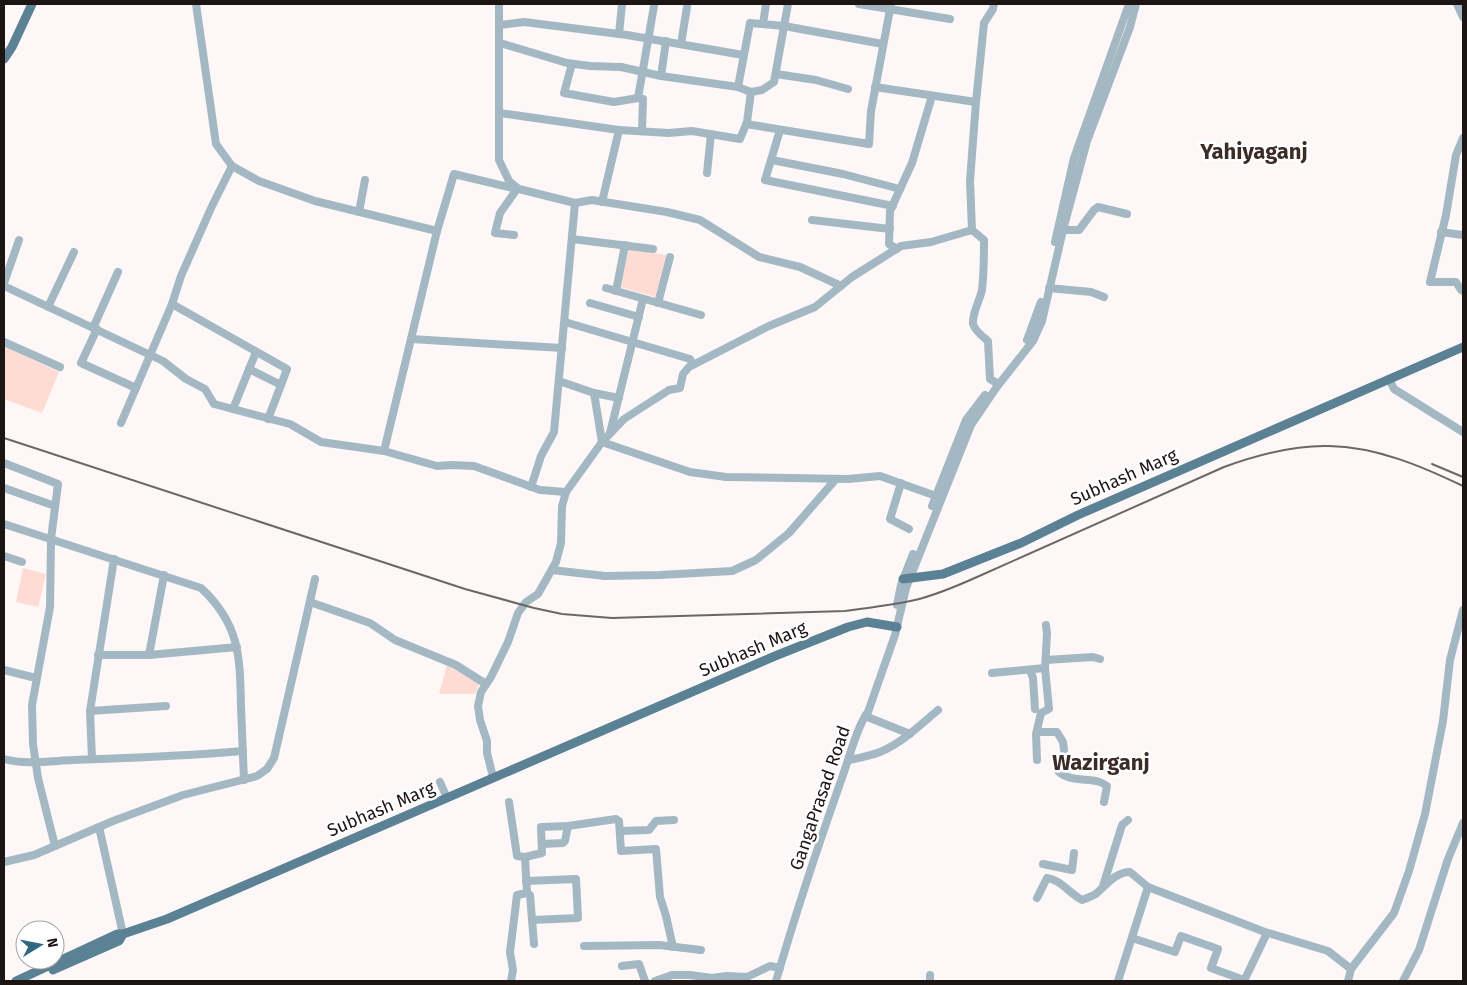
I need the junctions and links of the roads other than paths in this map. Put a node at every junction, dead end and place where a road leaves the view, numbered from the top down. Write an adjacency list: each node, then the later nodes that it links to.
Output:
1 (32, 4): 27 (main road)
2 (196, 4): 47 (street)
3 (499, 4): 18 (street)
4 (622, 4): 20 (street)
5 (766, 4): 17 (street)
6 (788, 4): 19 (street)
7 (859, 4): 13 (street)
8 (994, 4): 38 (street)
9 (1129, 4): 101 (street)
10 (1136, 4): 60 (street)
11 (1456, 4): 15 (street)
12 (654, 6): 21 (street)
13 (890, 6): 16 (street); 25 (street)
14 (687, 7): 24 (street)
15 (1463, 17)
16 (950, 19)
17 (764, 24): 19 (street); 26 (street)
18 (500, 25): 20 (street); 23 (street)
19 (784, 26): 25 (street); 30 (street)
20 (619, 34): 21 (street)
21 (649, 39): 22 (street); 29 (street)
22 (666, 42): 24 (street); 31 (street)
23 (500, 43): 28 (street); 39 (street)
24 (681, 44): 26 (street)
25 (883, 44): 33 (street)
26 (744, 55): 32 (street)
27 (4, 59)
28 (572, 64): 29 (street); 37 (street)
29 (643, 72): 31 (street); 37 (street)
30 (776, 74): 34 (street); 35 (street)
31 (661, 76): 32 (street)
32 (738, 86): 35 (street)
33 (875, 87): 36 (street); 42 (street)
34 (848, 89)
35 (750, 92): 40 (street)
36 (932, 96): 38 (street); 51 (street)
37 (638, 98): 43 (street)
38 (976, 102): 59 (street)
39 (500, 113): 41 (street); 50 (street)
40 (746, 124): 42 (street); 44 (street)
41 (619, 130): 43 (street); 52 (street)
42 (780, 130): 46 (street)
43 (642, 131): 44 (street)
44 (711, 134): 48 (street)
45 (1463, 138): 62 (street)
46 (772, 160): 51 (street); 54 (street)
47 (232, 166): 55 (street); 83 (street)
48 (707, 173)
49 (365, 180): 55 (street)
50 (518, 189): 53 (street); 61 (street); 63 (street)
51 (900, 189): 54 (street)
52 (602, 202): 53 (street); 74 (street)
53 (575, 204): 65 (street)
54 (892, 206): 58 (street)
55 (359, 212): 61 (street)
56 (1127, 214): 60 (street)
57 (812, 220): 58 (street)
58 (890, 229): 69 (street)
59 (972, 230): 69 (street); 101 (street)
60 (1063, 230): 76 (street)
61 (437, 231): 89 (street)
62 (1442, 232): 64 (street); 78 (street)
63 (514, 235)
64 (1463, 235)
65 (572, 239): 67 (street); 87 (street)
66 (19, 240): 73 (street)
67 (625, 245): 68 (street); 77 (street)
68 (652, 249)
69 (897, 249): 74 (street)
70 (74, 252): 84 (street)
71 (670, 257): 82 (street)
72 (118, 272): 88 (street)
73 (4, 285): 84 (street)
74 (841, 286): 96 (street)
75 (606, 288): 77 (street)
76 (1049, 288): 79 (street); 130 (street)
77 (616, 291): 80 (street)
78 (1463, 291)
79 (1104, 296)
80 (643, 299): 82 (street); 86 (street)
81 (590, 303): 86 (street)
82 (658, 303): 85 (street)
83 (172, 304): 94 (street); 95 (street)
84 (48, 307): 88 (street)
85 (701, 315)
86 (639, 317): 91 (street)
87 (564, 322): 91 (street); 93 (street)
88 (95, 328): 95 (street); 103 (street)
89 (411, 340): 93 (street); 112 (street)
90 (4, 342): 97 (street)
91 (632, 342): 96 (street); 105 (street)
92 (1463, 347): 99 (main road, Subhash Marg)
93 (562, 348): 100 (street)
94 (256, 352): 98 (street); 102 (street)
95 (150, 355): 103 (street); 106 (street)
96 (693, 365): 110 (street)
97 (60, 367)
98 (249, 369): 102 (street); 106 (street)
99 (1389, 379): 109 (street); 130 (main road, Subhash Marg)
100 (559, 381): 104 (street); 116 (street)
101 (995, 382): 119 (street)
102 (280, 386): 107 (street)
103 (136, 388): 108 (street)
104 (594, 393): 105 (street); 111 (street)
105 (619, 398): 110 (street)
106 (233, 409): 107 (street)
107 (268, 419): 112 (street)
108 (121, 423)
109 (1463, 432)
110 (610, 434): 111 (street)
111 (602, 442): 114 (street); 118 (street)
112 (384, 452): 116 (street)
113 (4, 463): 120 (street)
114 (836, 479): 115 (street); 127 (street)
115 (901, 483): 119 (street); 122 (street)
116 (531, 486): 118 (street)
117 (4, 488): 120 (street)
118 (566, 492): 127 (street)
119 (936, 496): 130 (street)
120 (55, 506): 123 (street)
121 (4, 524): 123 (street)
122 (909, 529)
123 (52, 539): 125 (street); 145 (street)
124 (4, 556): 126 (street)
125 (114, 559): 128 (street); 138 (street)
126 (22, 562)
127 (552, 570): 146 (street)
128 (164, 575): 136 (street); 139 (street)
129 (315, 579): 131 (street)
130 (905, 584): 134 (street)
131 (310, 602): 146 (street); 163 (street)
132 (1463, 610): 135 (street)
133 (1046, 625): 141 (street)
134 (895, 626): 151 (street, GangaPrasad Road); 162 (main road, Subhash Marg)
135 (1454, 646): 137 (street); 197 (street)
136 (237, 647): 139 (street); 155 (street)
137 (1463, 648)
138 (98, 655): 139 (street); 150 (street)
139 (150, 655)
140 (1100, 659): 141 (street)
141 (1046, 664): 143 (street); 152 (street)
142 (4, 670): 145 (street)
143 (1030, 670): 144 (street); 148 (street)
144 (992, 673)
145 (36, 678): 160 (street)
146 (486, 684): 162 (street)
147 (166, 706): 150 (street)
148 (1035, 708)
149 (938, 710): 153 (street)
150 (90, 712): 157 (street)
151 (864, 716): 153 (street); 158 (street, GangaPrasad Road)
152 (1037, 732): 154 (street); 159 (street)
153 (910, 734): 158 (street)
154 (1064, 750)
155 (243, 751): 157 (street); 163 (street)
156 (4, 759): 160 (street)
157 (92, 760): 160 (street)
158 (848, 760): 196 (street, GangaPrasad Road)
159 (1037, 760)
160 (36, 761): 175 (street)
161 (1058, 771): 167 (street)
162 (493, 777): 165 (main road, Subhash Marg)
163 (244, 780): 172 (street)
164 (440, 782): 165 (street)
165 (447, 798): 189 (main road, Subhash Marg)
166 (509, 802): 177 (street)
167 (1104, 802)
168 (674, 820): 173 (street)
169 (1128, 820): 183 (street)
170 (1463, 823): 208 (street)
171 (568, 826): 173 (street); 174 (street); 174 (street)
172 (99, 827): 175 (street); 189 (street)
173 (620, 831): 193 (street)
174 (542, 844): 177 (street)
175 (55, 846): 178 (street)
176 (1074, 853): 180 (street)
177 (525, 857): 182 (street)
178 (4, 862)
179 (1043, 864): 180 (street)
180 (1061, 868): 181 (street)
181 (1056, 879): 183 (street); 186 (street)
182 (526, 881): 185 (street); 187 (street)
183 (1103, 886): 184 (street)
184 (1148, 887): 188 (street); 190 (street)
185 (527, 893): 187 (street); 201 (street)
186 (1037, 898)
187 (532, 920): 191 (street)
188 (1267, 933): 197 (street); 206 (street)
189 (123, 934): 199 (main road, Subhash Marg)
190 (1132, 938): 205 (street); 206 (street)
191 (534, 944)
192 (584, 946): 193 (street)
193 (673, 947): 194 (street)
194 (701, 950)
195 (622, 966): 202 (street)
196 (780, 968): 198 (street); 204 (street, GangaPrasad Road)
197 (1351, 969): 207 (street)
198 (746, 979): 203 (street)
199 (27, 980): 200 (main road, Subhash Marg)
200 (16, 981)
201 (511, 981)
202 (645, 981)
203 (655, 981)
204 (776, 981)
205 (1118, 981)
206 (1244, 981)
207 (1348, 981)
208 (1403, 981)

